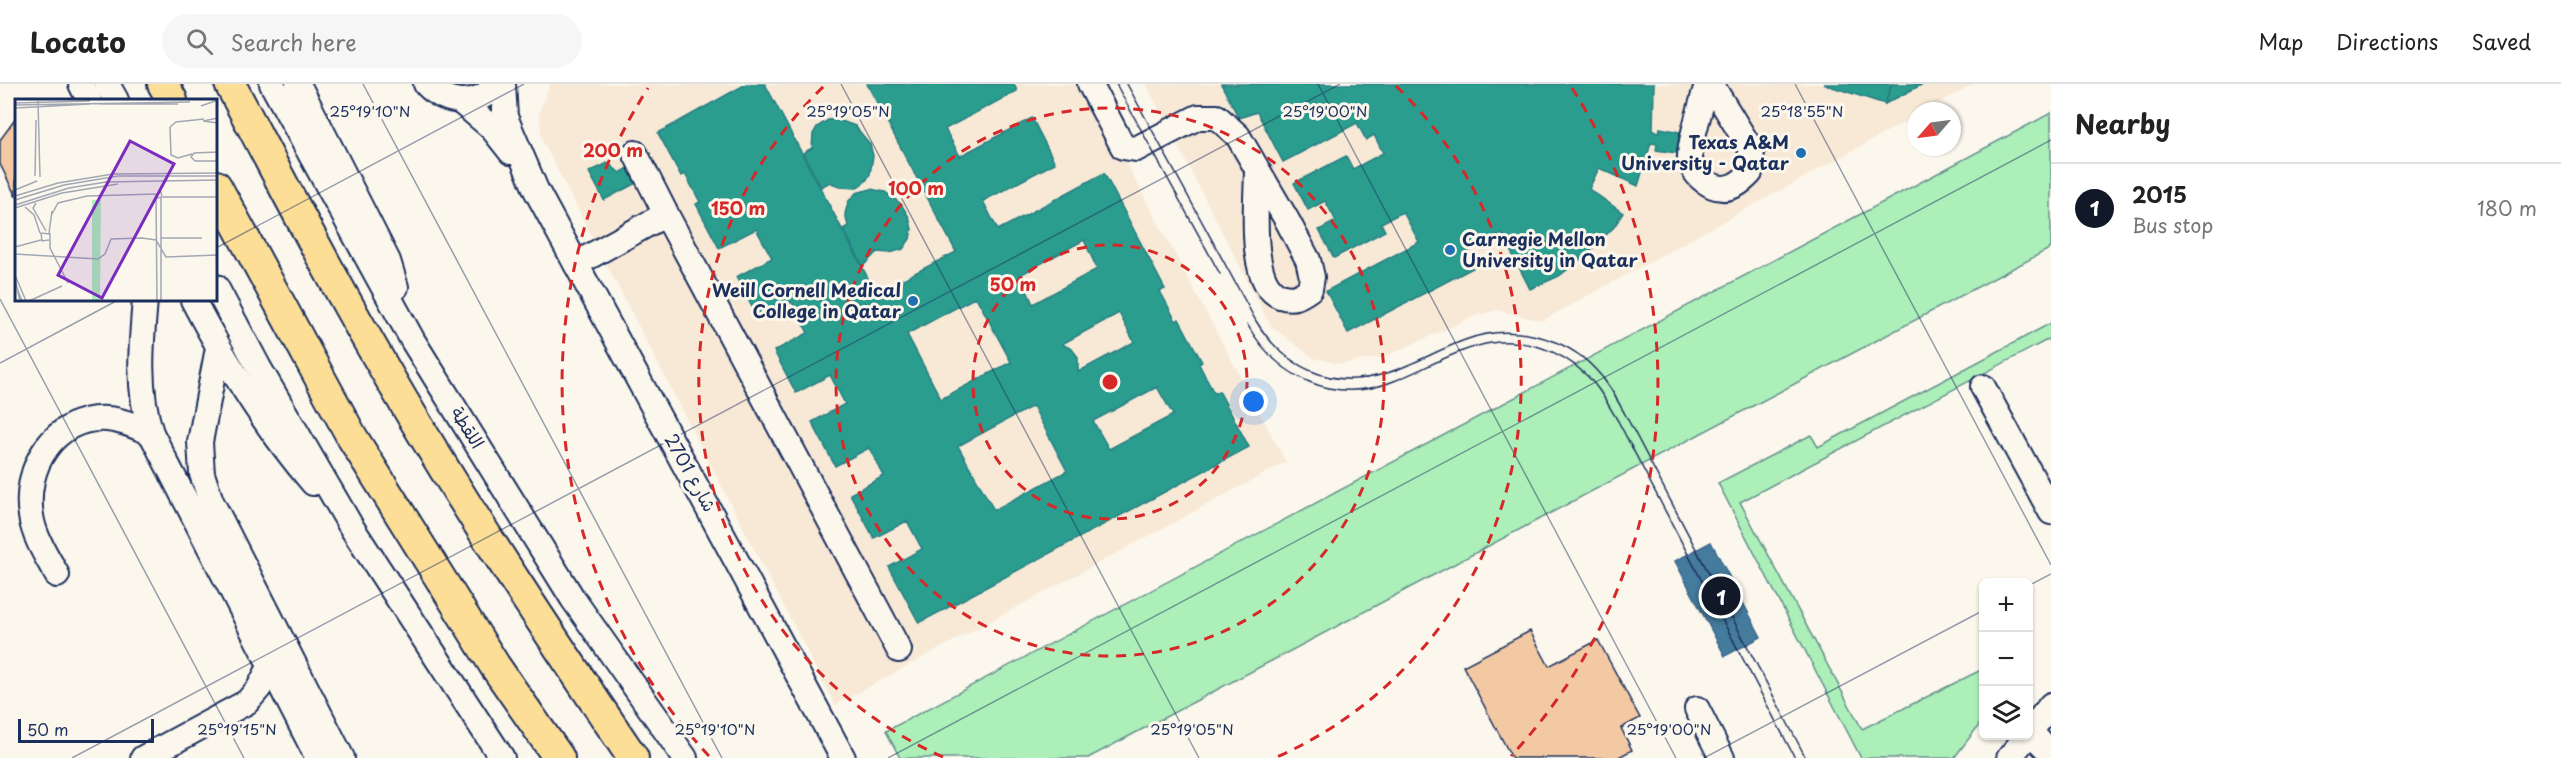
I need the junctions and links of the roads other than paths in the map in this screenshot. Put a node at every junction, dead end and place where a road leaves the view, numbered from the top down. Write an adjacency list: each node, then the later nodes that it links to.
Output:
1 (68, 84): 12 (street)
2 (81, 84): 13 (street)
3 (107, 84): 14 (street)
4 (163, 84): 15 (main road)
5 (230, 84): 48 (main road)
6 (272, 84): 26 (street, اللقطة)
7 (298, 84): 26 (street)
8 (426, 84): 16 (street)
9 (497, 84): 16 (street)
10 (502, 84): 19 (street, شارع 2701)
11 (1090, 84): 18 (street)
12 (76, 99)
13 (88, 99)
14 (115, 99)
15 (171, 99)
16 (460, 101): 19 (street, شارع 2701)
17 (635, 153): 21 (street)
18 (1257, 169): 18 (street)
19 (536, 189): 22 (street, شارع 2701)
20 (218, 190): 47 (main road)
21 (666, 214): 22 (street); 33 (street)
22 (576, 264): 50 (street, شارع 2701)
23 (218, 291): 31 (street)
24 (145, 302): 29 (street)
25 (194, 302): 27 (street)
26 (413, 341): 49 (street, اللقطة)
27 (218, 348): 31 (street); 45 (street)
28 (1983, 387): 30 (street)
29 (151, 433): 32 (street); 34 (street)
30 (2051, 512)
31 (352, 528): 46 (street)
32 (57, 575)
33 (899, 650)
34 (271, 665): 35 (street); 38 (street)
35 (247, 702): 38 (street); 43 (street)
36 (2051, 705): 39 (street)
37 (1697, 708): 51 (street)
38 (295, 714): 44 (street)
39 (2033, 728)
40 (2033, 738): 42 (street)
41 (2023, 740): 52 (street)
42 (2051, 753)
43 (143, 758)
44 (318, 758)
45 (342, 758)
46 (502, 758)
47 (559, 758)
48 (633, 758)
49 (685, 758)
50 (843, 758)
51 (1722, 758)
52 (2009, 758)

